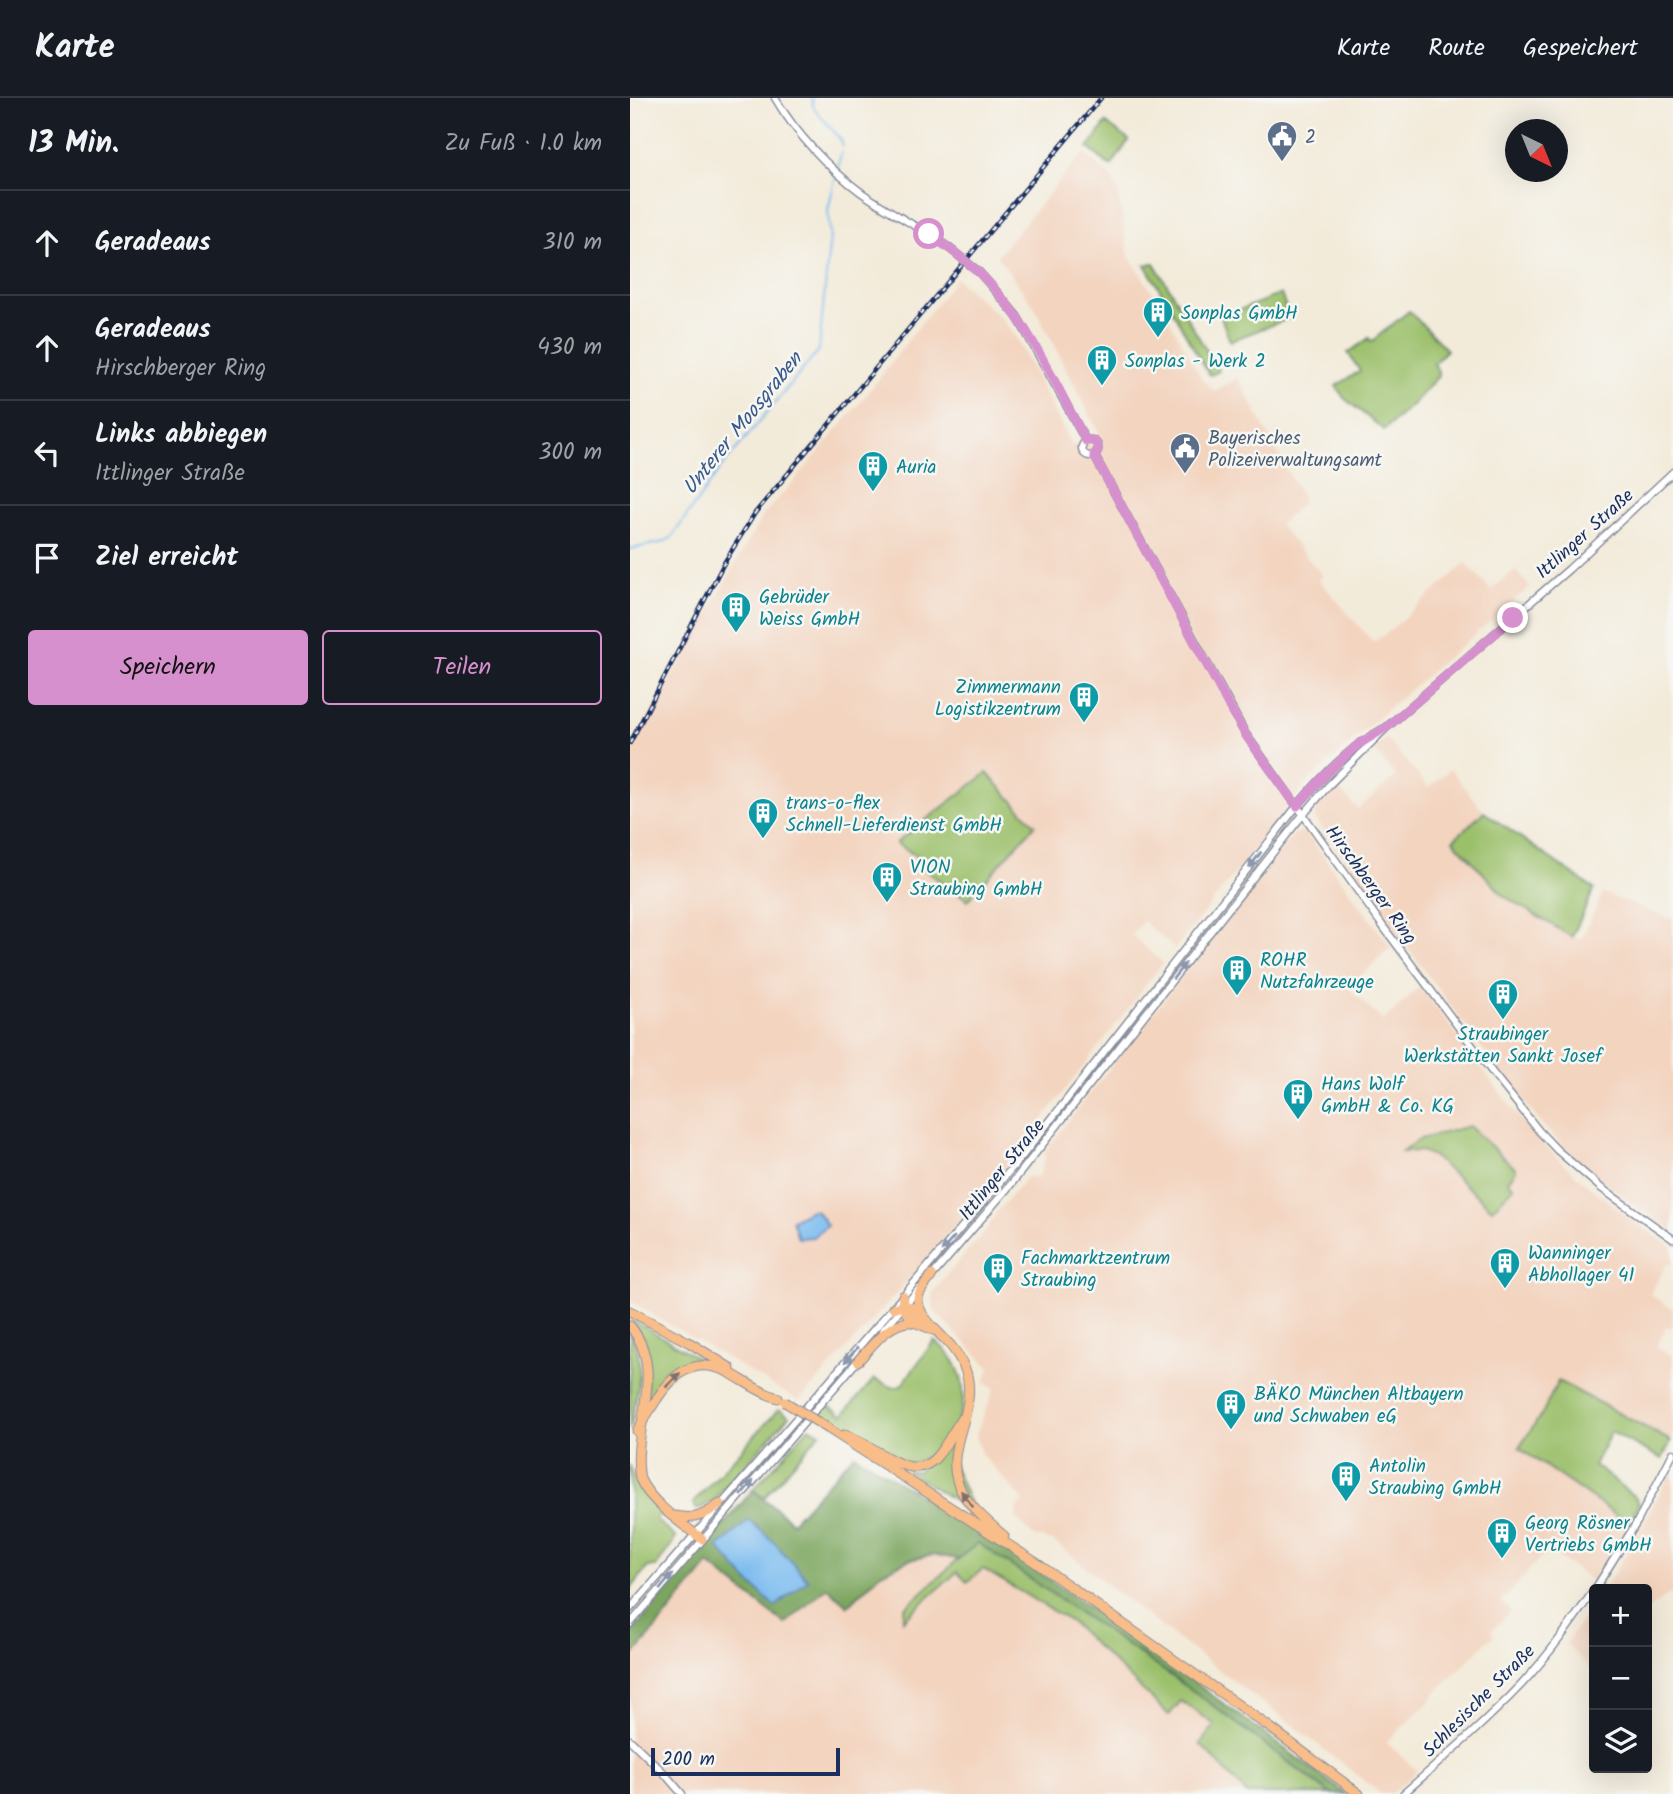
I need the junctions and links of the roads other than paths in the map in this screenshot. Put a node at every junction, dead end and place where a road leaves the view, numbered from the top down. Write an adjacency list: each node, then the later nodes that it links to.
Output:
1 (775, 98): 2 (street, bridge)
2 (1086, 441): 3 (street); 3 (street)
3 (1094, 455): 6 (street, Hirschberger Ring)
4 (1673, 472): 5 (street, Ittlinger Straße)
5 (1387, 727): 6 (street, Ittlinger Straße); 7 (street, Ittlinger Straße)
6 (1297, 806): 7 (street, Hirschberger Ring); 10 (street, Ittlinger Straße, one-way to 10)
7 (1303, 815): 8 (street, Hirschberger Ring); 9 (street, Ittlinger Straße, one-way to 7)
8 (1673, 1239)
9 (932, 1275): 10 (street, Ittlinger Straße); 12 (highway)
10 (901, 1304): 12 (highway); 14 (street, Ittlinger Straße); 20 (street, Ittlinger Straße, one-way to 20)
11 (630, 1311): 15 (highway)
12 (924, 1322): 14 (highway); 16 (highway)
13 (630, 1326): 18 (highway)
14 (858, 1361): 22 (street, Ittlinger Straße, one-way to 14)
15 (781, 1400): 17 (highway, bridge); 18 (highway, one-way to 15)
16 (967, 1410): 17 (highway); 23 (highway, one-way to 16)
17 (833, 1431): 23 (highway)
18 (634, 1435): 21 (highway)
19 (1673, 1453): 24 (street, Schlesische Straße)
20 (720, 1504): 21 (highway); 22 (street, Ittlinger Straße)
21 (673, 1516): 22 (highway)
22 (698, 1536): 26 (street, Ittlinger Straße); 27 (street, Ittlinger Straße, one-way to 22)
23 (1035, 1562): 30 (highway)
24 (1598, 1584)
25 (1589, 1597): 31 (street, Schlesische Straße)
26 (630, 1609)
27 (630, 1624)
28 (630, 1740): 29 (street)
29 (682, 1794)
30 (1359, 1794)
31 (1403, 1794)

